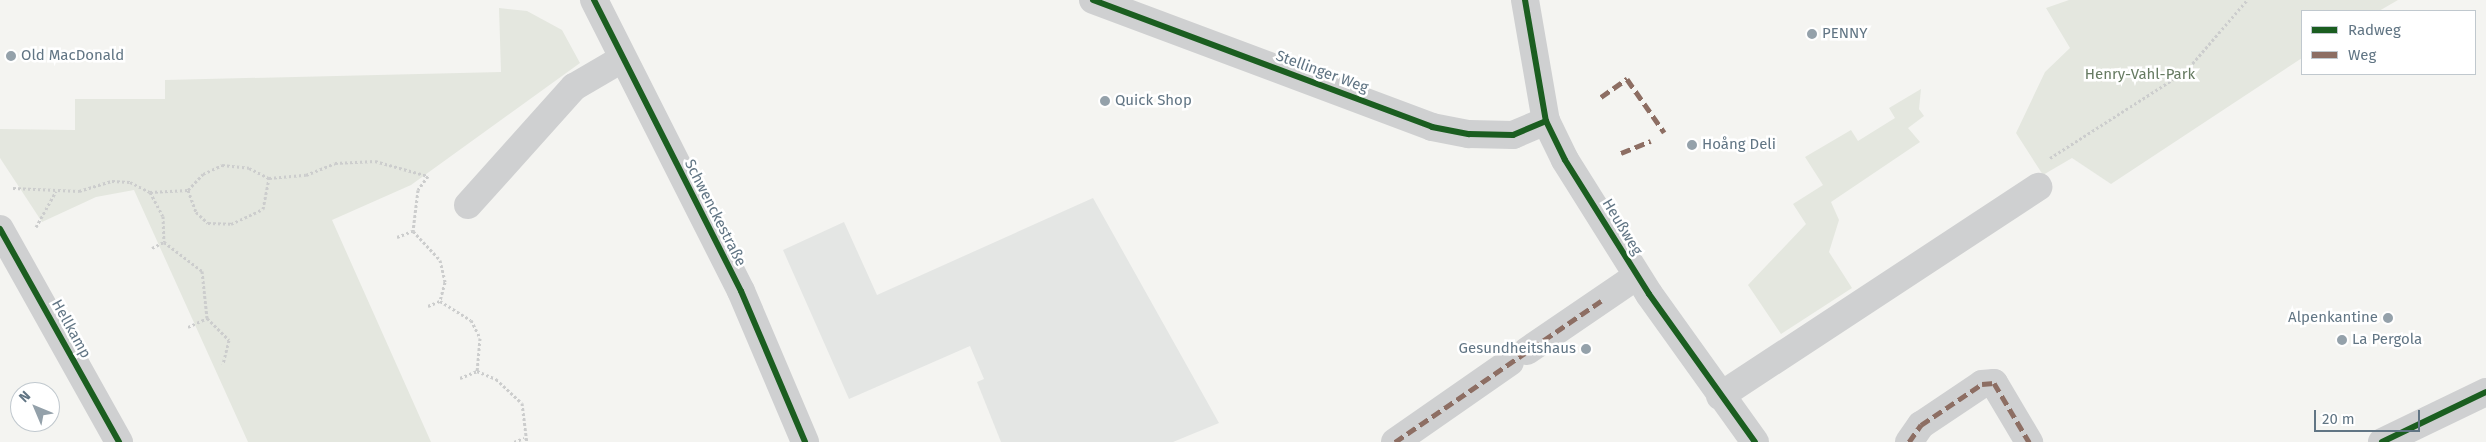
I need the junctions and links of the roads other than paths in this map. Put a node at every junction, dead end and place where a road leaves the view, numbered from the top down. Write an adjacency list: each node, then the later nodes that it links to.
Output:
1 (594, 0): 4 (street, Schwenckestraße)
2 (1094, 0): 5 (street, Stellinger Weg)
3 (1526, 0): 5 (street, Heußweg)
4 (622, 59): 7 (street); 13 (street, Schwenckestraße)
5 (1546, 121): 9 (street, Heußweg)
6 (2038, 187): 11 (street)
7 (468, 205)
8 (0, 228): 12 (street, Hellkamp)
9 (1637, 276): 11 (street, Heußweg); 14 (street)
10 (2486, 392): 18 (street)
11 (1720, 396): 15 (street, Heußweg)
12 (119, 442)
13 (805, 442)
14 (1395, 442)
15 (1754, 442)
16 (1909, 442): 17 (street)
17 (2029, 442)
18 (2382, 442)

